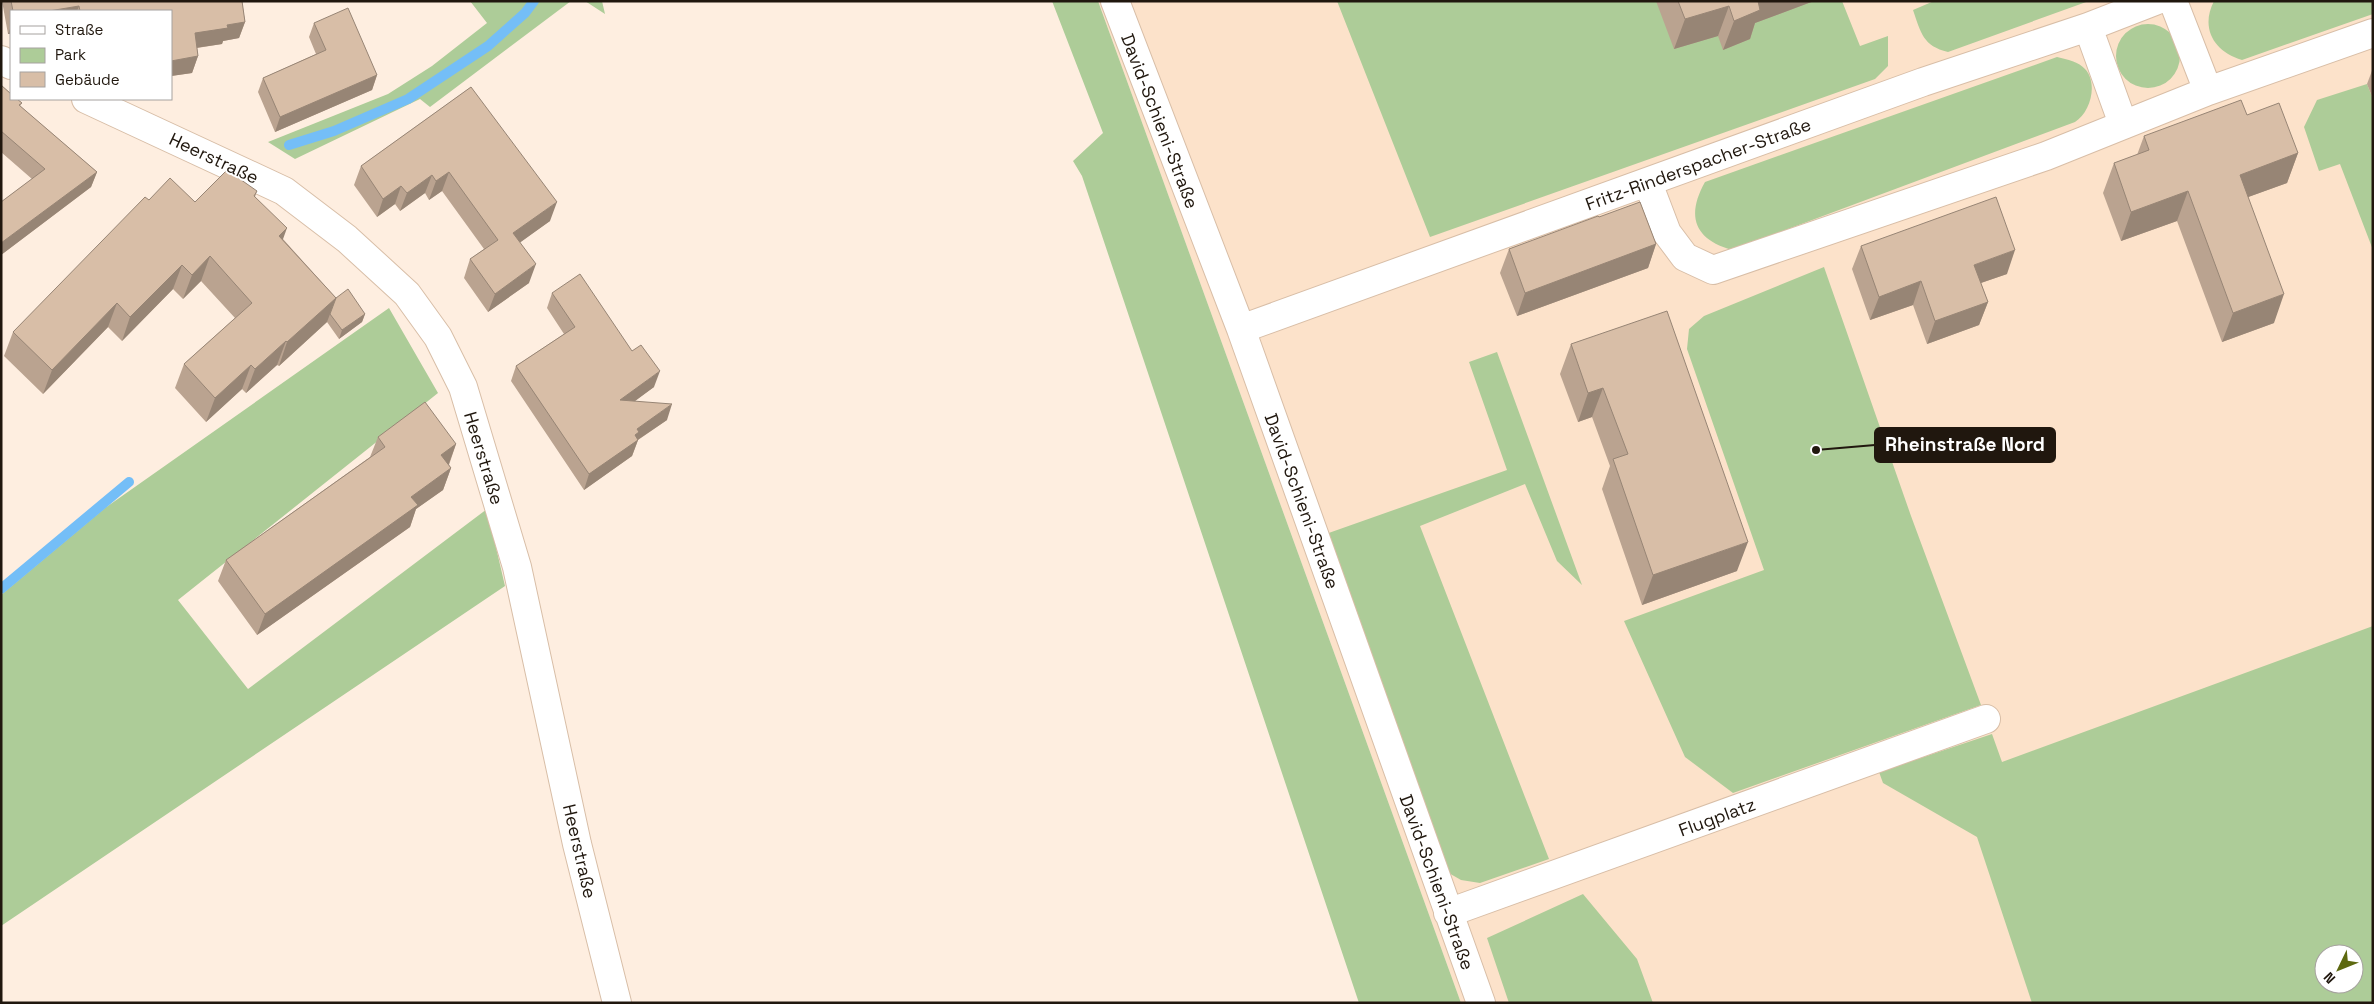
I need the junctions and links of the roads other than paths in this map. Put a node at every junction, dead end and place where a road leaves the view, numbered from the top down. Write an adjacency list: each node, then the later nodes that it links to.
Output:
1 (1114, 1): 10 (street, David-Schieni-Straße)
2 (2155, 1): 4 (street, Fritz-Rinderspacher-Straße)
3 (2173, 1): 6 (street)
4 (2088, 27): 8 (street); 9 (street, Fritz-Rinderspacher-Straße)
5 (2373, 33): 6 (street)
6 (2208, 91): 8 (street)
7 (88, 100): 13 (street, Heerstraße)
8 (2122, 124): 9 (street)
9 (1648, 183): 10 (street, Fritz-Rinderspacher-Straße)
10 (1241, 329): 12 (street, David-Schieni-Straße)
11 (1986, 719): 12 (street, Flugplatz)
12 (1448, 913): 14 (street, David-Schieni-Straße)
13 (617, 1003)
14 (1481, 1003)

